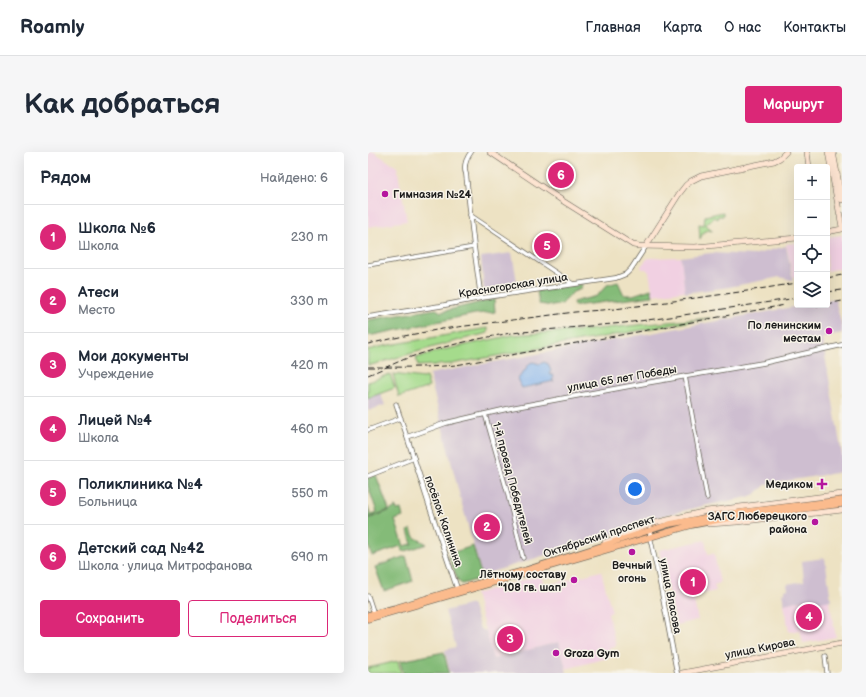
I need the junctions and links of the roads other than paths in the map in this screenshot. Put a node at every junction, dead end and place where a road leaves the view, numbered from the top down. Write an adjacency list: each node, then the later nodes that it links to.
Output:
1 (470, 152): 9 (street)
2 (490, 152): 13 (main road)
3 (786, 152): 13 (main road)
4 (806, 152): 7 (main road)
5 (828, 152): 10 (main road)
6 (833, 152): 8 (main road)
7 (808, 164)
8 (842, 200)
9 (470, 215): 14 (street); 16 (street)
10 (842, 228): 11 (main road)
11 (830, 231)
12 (794, 238): 13 (main road)
13 (646, 246): 16 (street, Красногорская улица)
14 (474, 247): 15 (street); 17 (street)
15 (368, 265)
16 (573, 284): 17 (street, Красногорская улица)
17 (481, 298): 18 (street, Красногорская улица)
18 (368, 317)
19 (842, 345): 20 (street, улица 65 лет Победы)
20 (685, 376): 22 (street, улица 65 лет Победы); 29 (street)
21 (396, 404): 23 (street, посёлок Калинина)
22 (485, 414): 25 (street, улица 65 лет Победы); 38 (street, 1-й проезд Победителей)
23 (401, 418): 24 (street); 25 (street, посёлок Калинина)
24 (368, 430)
25 (407, 437): 26 (street, посёлок Калинина)
26 (414, 458): 27 (street); 39 (street, посёлок Калинина)
27 (368, 476)
28 (842, 494): 33 (main road)
29 (707, 498)
30 (842, 500): 35 (main road, Октябрьский проспект)
31 (842, 504): 34 (main road, Октябрьский проспект)
32 (842, 510): 34 (main road)
33 (654, 523): 35 (street, улица Власова); 37 (main road)
34 (692, 525): 36 (main road, Октябрьский проспект)
35 (650, 530): 36 (street, улица Власова); 37 (main road, Октябрьский проспект)
36 (650, 537): 39 (main road, Октябрьский проспект); 45 (street, улица Власова)
37 (583, 552): 39 (main road, Октябрьский проспект)
38 (523, 558)
39 (458, 591): 41 (main road, Октябрьский проспект); 42 (main road, Октябрьский проспект)
40 (368, 596): 41 (street)
41 (371, 614)
42 (368, 619)
43 (842, 643): 46 (main road, улица Кирова)
44 (824, 656): 47 (street)
45 (677, 673)
46 (682, 673)
47 (827, 673)

